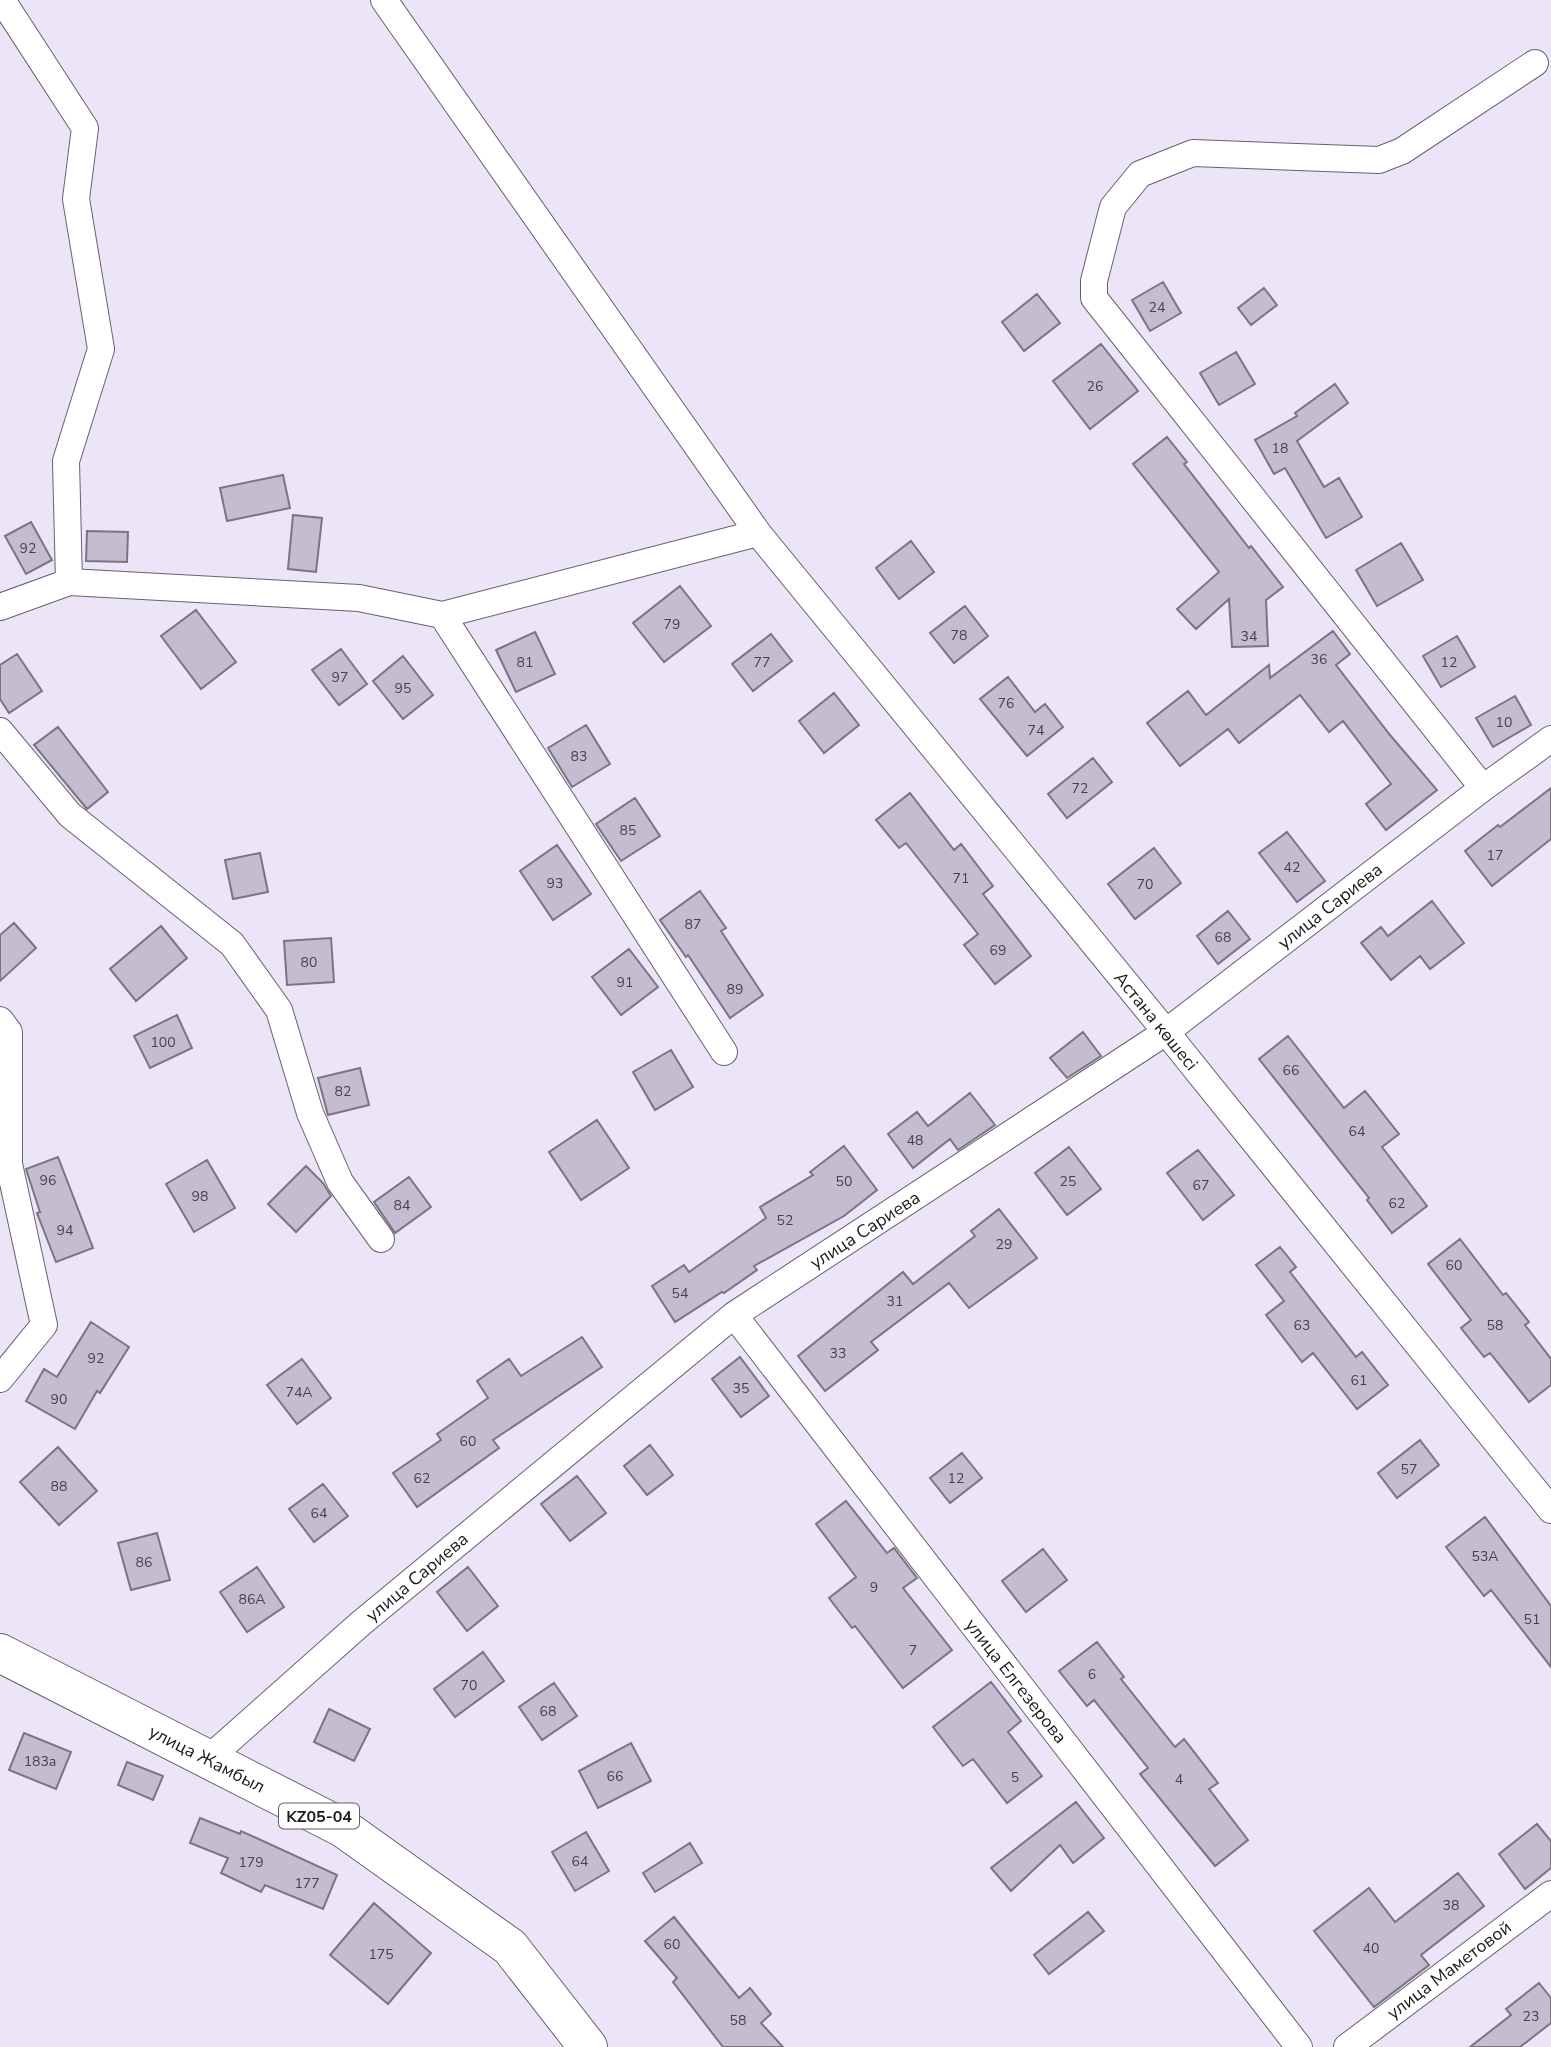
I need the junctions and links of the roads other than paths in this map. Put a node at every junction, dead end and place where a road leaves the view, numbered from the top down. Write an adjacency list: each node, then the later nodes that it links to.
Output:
1 (2, 0): 5 (street)
2 (384, 0): 4 (street, Астана көшесі)
3 (1535, 64): 10 (street)
4 (758, 533): 7 (street); 12 (street, Астана көшесі)
5 (69, 582): 6 (street); 7 (street)
6 (0, 607)
7 (442, 615): 13 (street)
8 (0, 730): 14 (street)
9 (1551, 739): 10 (street, улица Сариева)
10 (1483, 788): 12 (street, улица Сариева)
11 (0, 1020): 16 (street)
12 (1166, 1032): 15 (street, улица Сариева); 17 (street, Астана көшесі)
13 (724, 1052)
14 (381, 1240)
15 (734, 1315): 19 (street, улица Сариева); 22 (street, улица Елгезерова)
16 (0, 1379)
17 (1551, 1510)
18 (0, 1653): 19 (main road, улица Жамбыл / KZ05-04)
19 (208, 1759): 21 (main road, улица Жамбыл / KZ05-04)
20 (1551, 1894): 23 (street, улица Маметовой)
21 (587, 2047)
22 (1299, 2047)
23 (1347, 2047)

